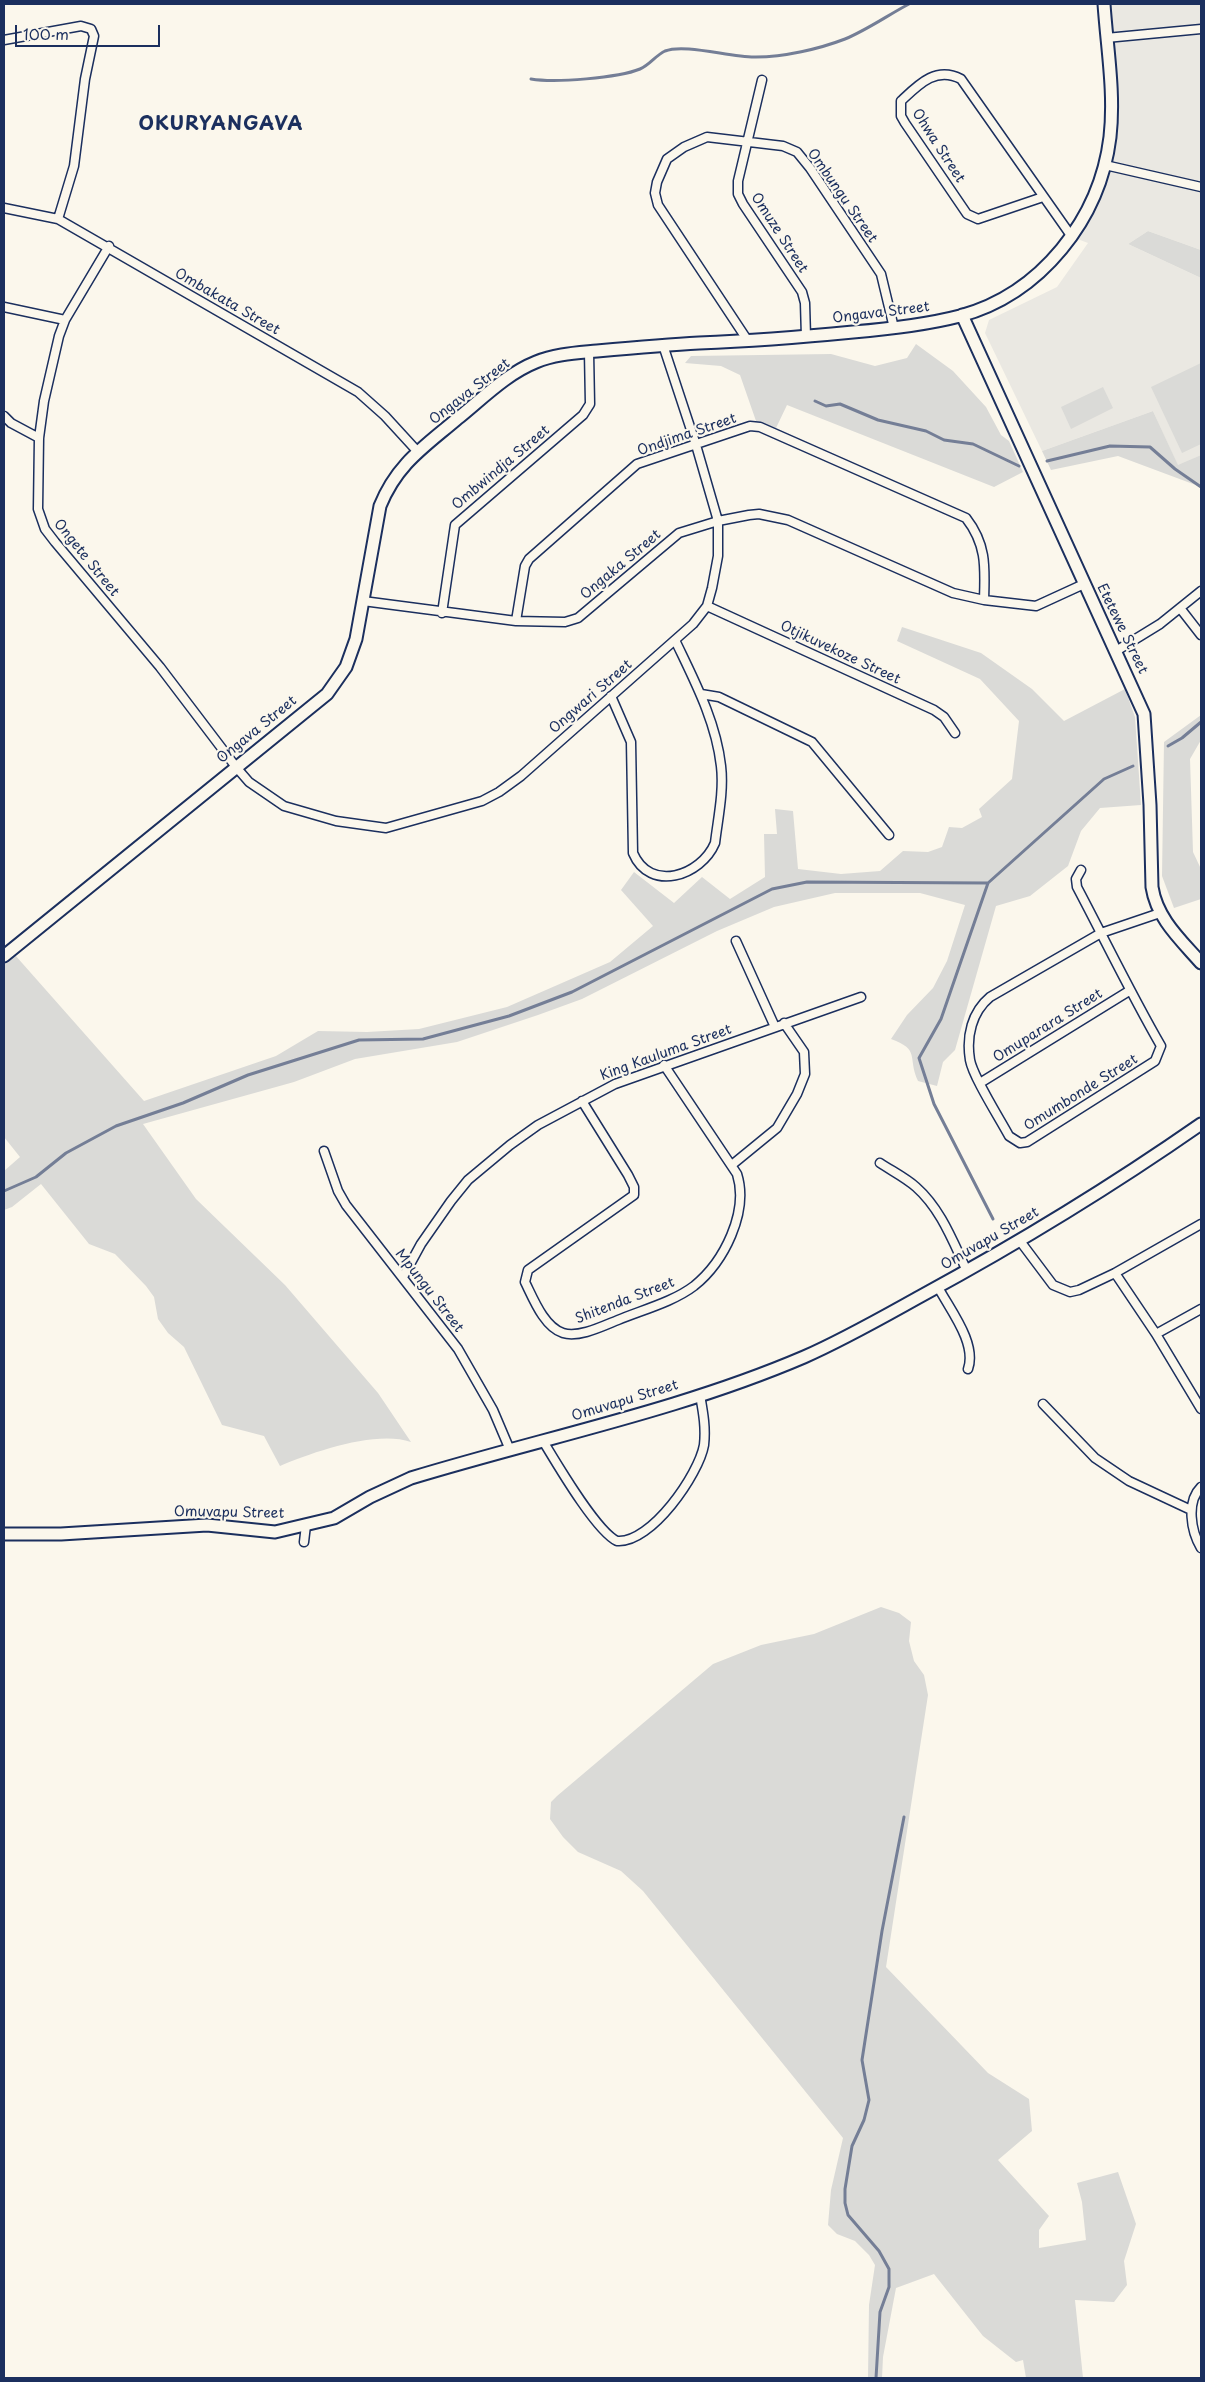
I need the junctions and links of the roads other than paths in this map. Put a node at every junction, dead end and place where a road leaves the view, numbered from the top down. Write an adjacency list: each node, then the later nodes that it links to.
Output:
1 (1104, 4): 3 (street, Ongava Street)
2 (1201, 29): 3 (street)
3 (1106, 38): 7 (street, Ongava Street)
4 (4, 40): 11 (street)
5 (762, 80): 6 (street, Omuze Street)
6 (746, 142): 17 (street, Ombungu Street); 18 (street, Omuze Street); 19 (street, Ombungu Street)
7 (1105, 165): 8 (street); 12 (street, Ongava Street)
8 (1201, 187)
9 (1043, 197): 9 (street, Ohwa Street); 12 (street, Ohwa Street)
10 (4, 208): 11 (street, Ombakata Street)
11 (58, 219): 13 (street, Ombakata Street)
12 (1072, 237): 15 (street, Ongava Street)
13 (109, 246): 16 (street, Ongete Street); 25 (street, Ombakata Street)
14 (4, 307): 16 (street)
15 (962, 316): 17 (street, Ongava Street); 27 (street, Etetewe Street)
16 (65, 320): 23 (street, Ongete Street)
17 (894, 328): 18 (street, Ongava Street)
18 (806, 337): 19 (street, Ongava Street)
19 (748, 341): 20 (street, Ongava Street)
20 (664, 345): 21 (street, Ongava Street); 24 (street, Ongwari Street)
21 (589, 352): 25 (street, Ongava Street); 33 (street, Ombwindja Street)
22 (4, 416): 23 (street)
23 (40, 438): 41 (street, Ongete Street)
24 (696, 445): 26 (street, Ongwari Street); 29 (street, Ondjima Street); 34 (street, Ondjima Street)
25 (418, 452): 30 (street, Ongava Street)
26 (718, 521): 29 (street, Ongaka Street); 31 (street, Ongwari Street); 34 (street, Ongaka Street)
27 (1084, 584): 29 (street, Ongaka Street); 37 (street, Etetewe Street)
28 (1201, 591): 32 (street)
29 (984, 600)
30 (363, 601): 33 (street, Ongaka Street); 41 (street, Ongava Street)
31 (707, 606): 36 (street, Ongwari Street); 40 (street, Otjikuvekoze Street)
32 (1180, 608): 35 (street); 37 (street)
33 (442, 613): 34 (street, Ongaka Street)
34 (516, 622)
35 (1201, 635)
36 (675, 640): 38 (street); 39 (street, Ongwari Street)
37 (1116, 651): 44 (street, Etetewe Street)
38 (701, 694): 39 (street); 42 (street)
39 (611, 696): 41 (street, Ongwari Street)
40 (956, 733)
41 (236, 767): 47 (street, Ongava Street)
42 (889, 835)
43 (1081, 870): 45 (street)
44 (1160, 913): 45 (street, Omumbonde Street); 48 (street, Etetewe Street)
45 (1101, 933): 49 (street, Omumbonde Street); 54 (street, Omumbonde Street)
46 (736, 941): 52 (street)
47 (4, 956)
48 (1201, 963)
49 (1129, 991): 54 (street, Omuparara Street); 54 (street, Omumbonde Street)
50 (861, 997): 51 (street, King Kauluma Street)
51 (784, 1023): 52 (street, King Kauluma Street); 59 (street)
52 (775, 1027): 53 (street, King Kauluma Street)
53 (664, 1065): 55 (street, King Kauluma Street); 59 (street, Shitenda Street)
54 (980, 1083)
55 (582, 1101): 59 (street, Shitenda Street); 64 (street, King Kauluma Street)
56 (1201, 1124): 61 (street, Omuvapu Street)
57 (324, 1151): 64 (street, Mpungu Street)
58 (880, 1163): 62 (street)
59 (733, 1164)
60 (1201, 1224): 63 (street)
61 (1020, 1241): 62 (street, Omuvapu Street); 63 (street)
62 (967, 1271): 65 (street, Omuvapu Street)
63 (1115, 1272): 67 (street)
64 (403, 1277): 73 (street, Mpungu Street)
65 (938, 1287): 68 (street); 69 (street, Omuvapu Street)
66 (1201, 1308): 67 (street)
67 (1156, 1334): 71 (street)
68 (968, 1369)
69 (700, 1395): 72 (street, Omuvapu Street); 72 (street)
70 (1043, 1404): 75 (street)
71 (1200, 1404)
72 (543, 1441): 73 (street, Omuvapu Street)
73 (510, 1450): 76 (street, Omuvapu Street)
74 (1201, 1486): 75 (street)
75 (1191, 1510): 79 (street)
76 (306, 1525): 77 (street, Omuvapu Street); 78 (street)
77 (4, 1534)
78 (304, 1542)
79 (1201, 1548)

